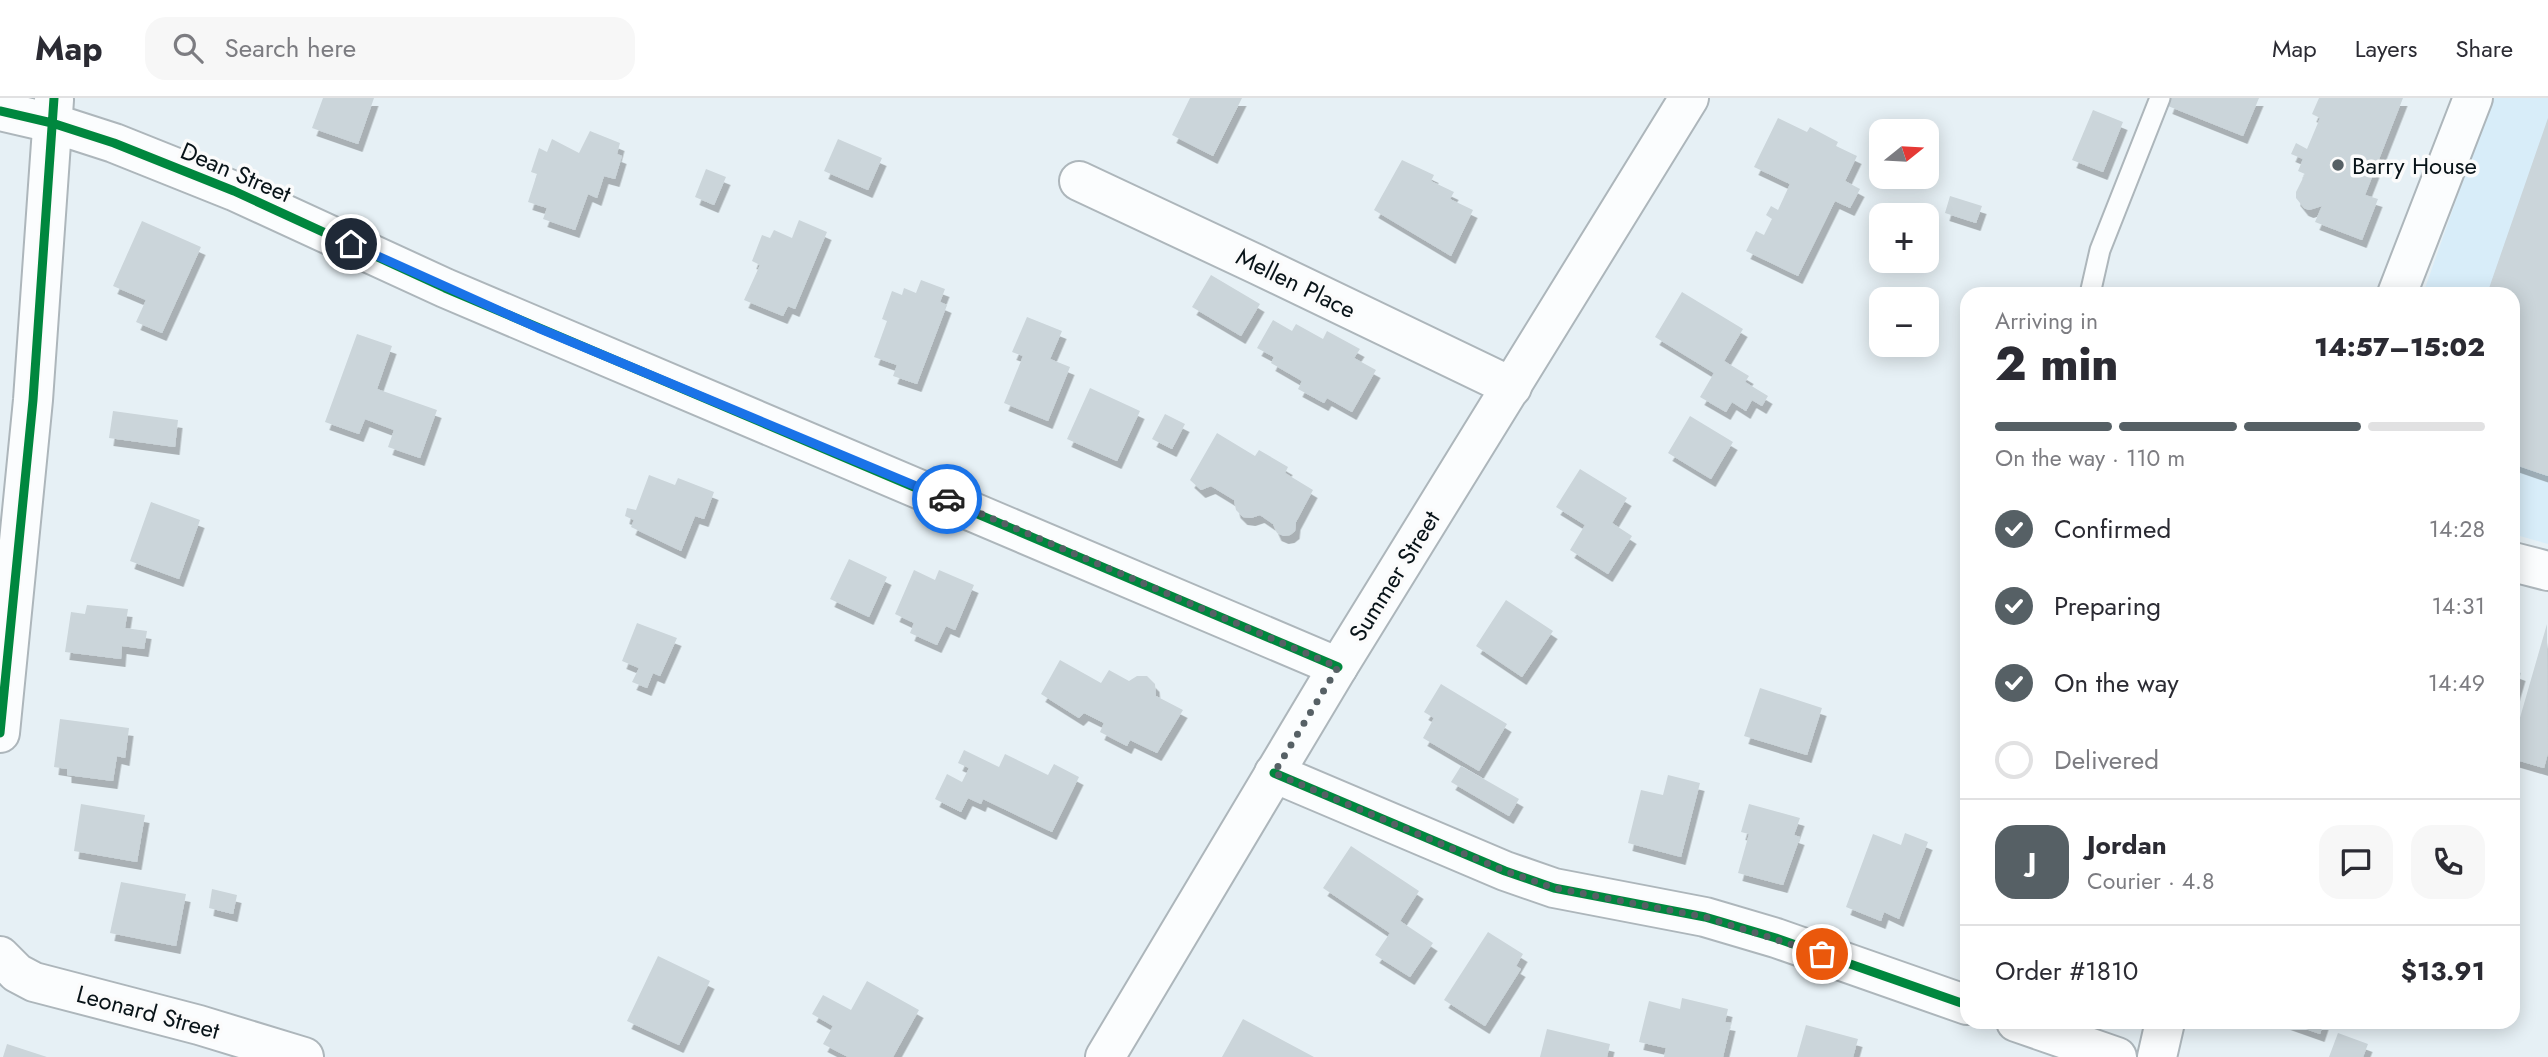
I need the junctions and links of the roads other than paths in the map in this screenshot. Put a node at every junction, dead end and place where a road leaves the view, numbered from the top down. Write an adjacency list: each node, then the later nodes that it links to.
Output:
1 (1689, 98): 9 (street, Summer Street)
2 (2160, 98): 7 (lane)
3 (2473, 98): 8 (street)
4 (0, 111): 5 (street, Dean Street)
5 (53, 111): 12 (street, Dean Street); 13 (street)
6 (1079, 181): 9 (street, Mellen Place)
7 (2092, 287)
8 (2400, 287)
9 (1512, 387): 12 (street, Summer Street)
10 (2520, 564): 11 (street)
11 (2548, 571)
12 (1338, 667): 14 (street, Summer Street)
13 (0, 733)
14 (1274, 773): 16 (street); 20 (street, Summer Street)
15 (0, 956): 19 (street, Leonard Street)
16 (1960, 1003)
17 (2035, 1029): 21 (street)
18 (2163, 1029): 22 (street)
19 (304, 1057)
20 (1105, 1057)
21 (2117, 1057)
22 (2157, 1057)

